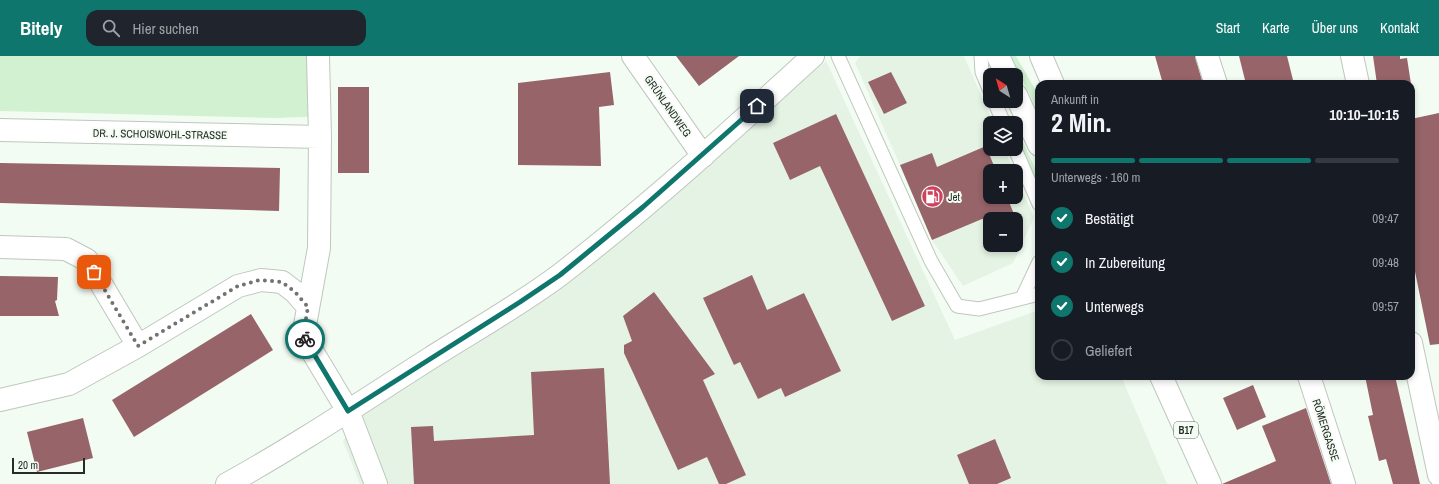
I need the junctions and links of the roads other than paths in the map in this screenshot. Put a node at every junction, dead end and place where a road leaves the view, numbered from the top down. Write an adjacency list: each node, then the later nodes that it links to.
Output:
1 (318, 56): 18 (street)
2 (633, 56): 19 (street, GRÜNLANDWEG)
3 (813, 56): 19 (street)
4 (838, 56): 25 (lane)
5 (980, 56): 11 (lane)
6 (998, 56): 10 (street)
7 (1041, 56): 12 (street)
8 (1207, 56): 13 (street)
9 (1352, 56): 14 (street)
10 (1003, 68)
11 (983, 74)
12 (1051, 80)
13 (1215, 80)
14 (1357, 80)
15 (1022, 108): 17 (street)
16 (0, 130): 18 (street, DR. J. SCHOISWOHL-STRASSE)
17 (1035, 136)
18 (320, 137): 26 (street)
19 (703, 156): 32 (street)
20 (1018, 156): 21 (lane)
21 (1035, 195)
22 (0, 247): 27 (street)
23 (1035, 270): 25 (lane)
24 (1035, 295): 25 (lane)
25 (1022, 298)
26 (308, 307): 27 (street); 32 (street)
27 (138, 346): 31 (street)
28 (1415, 362): 33 (street)
29 (1163, 380): 36 (street, B17)
30 (1310, 380): 37 (street, RÖMERGASSE)
31 (0, 400)
32 (348, 411): 34 (street); 35 (street)
33 (1439, 475)
34 (227, 484)
35 (376, 484)
36 (1210, 484)
37 (1344, 484)

